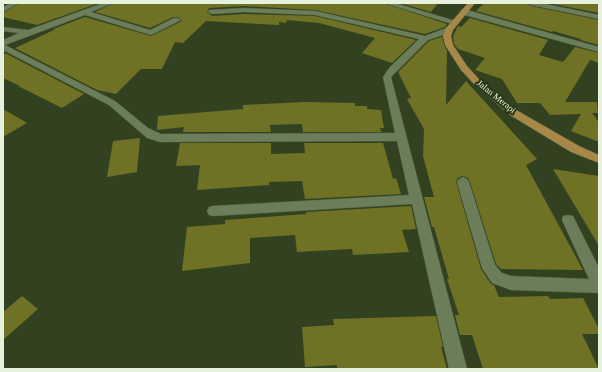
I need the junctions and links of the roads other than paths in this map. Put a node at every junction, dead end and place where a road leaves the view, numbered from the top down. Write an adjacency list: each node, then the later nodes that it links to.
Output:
1 (16, 3): 7 (street)
2 (110, 3): 9 (street)
3 (287, 3): 8 (street)
4 (387, 3): 14 (street)
5 (472, 3): 11 (main road)
6 (531, 3): 12 (street)
7 (3, 10)
8 (282, 11): 10 (street); 17 (street)
9 (84, 12): 13 (street); 16 (street)
10 (212, 12)
11 (464, 12): 14 (main road); 20 (street)
12 (599, 17)
13 (177, 20)
14 (452, 26): 17 (street); 22 (main road, Jalan Merapi)
15 (3, 29): 16 (street)
16 (29, 32): 18 (street)
17 (425, 38): 21 (street)
18 (3, 43)
19 (3, 47): 21 (street)
20 (599, 50)
21 (401, 137): 24 (street)
22 (599, 159)
23 (463, 182): 28 (street)
24 (417, 199): 25 (street); 29 (street)
25 (213, 211)
26 (568, 220): 27 (street)
27 (599, 283)
28 (599, 286)
29 (458, 369)

